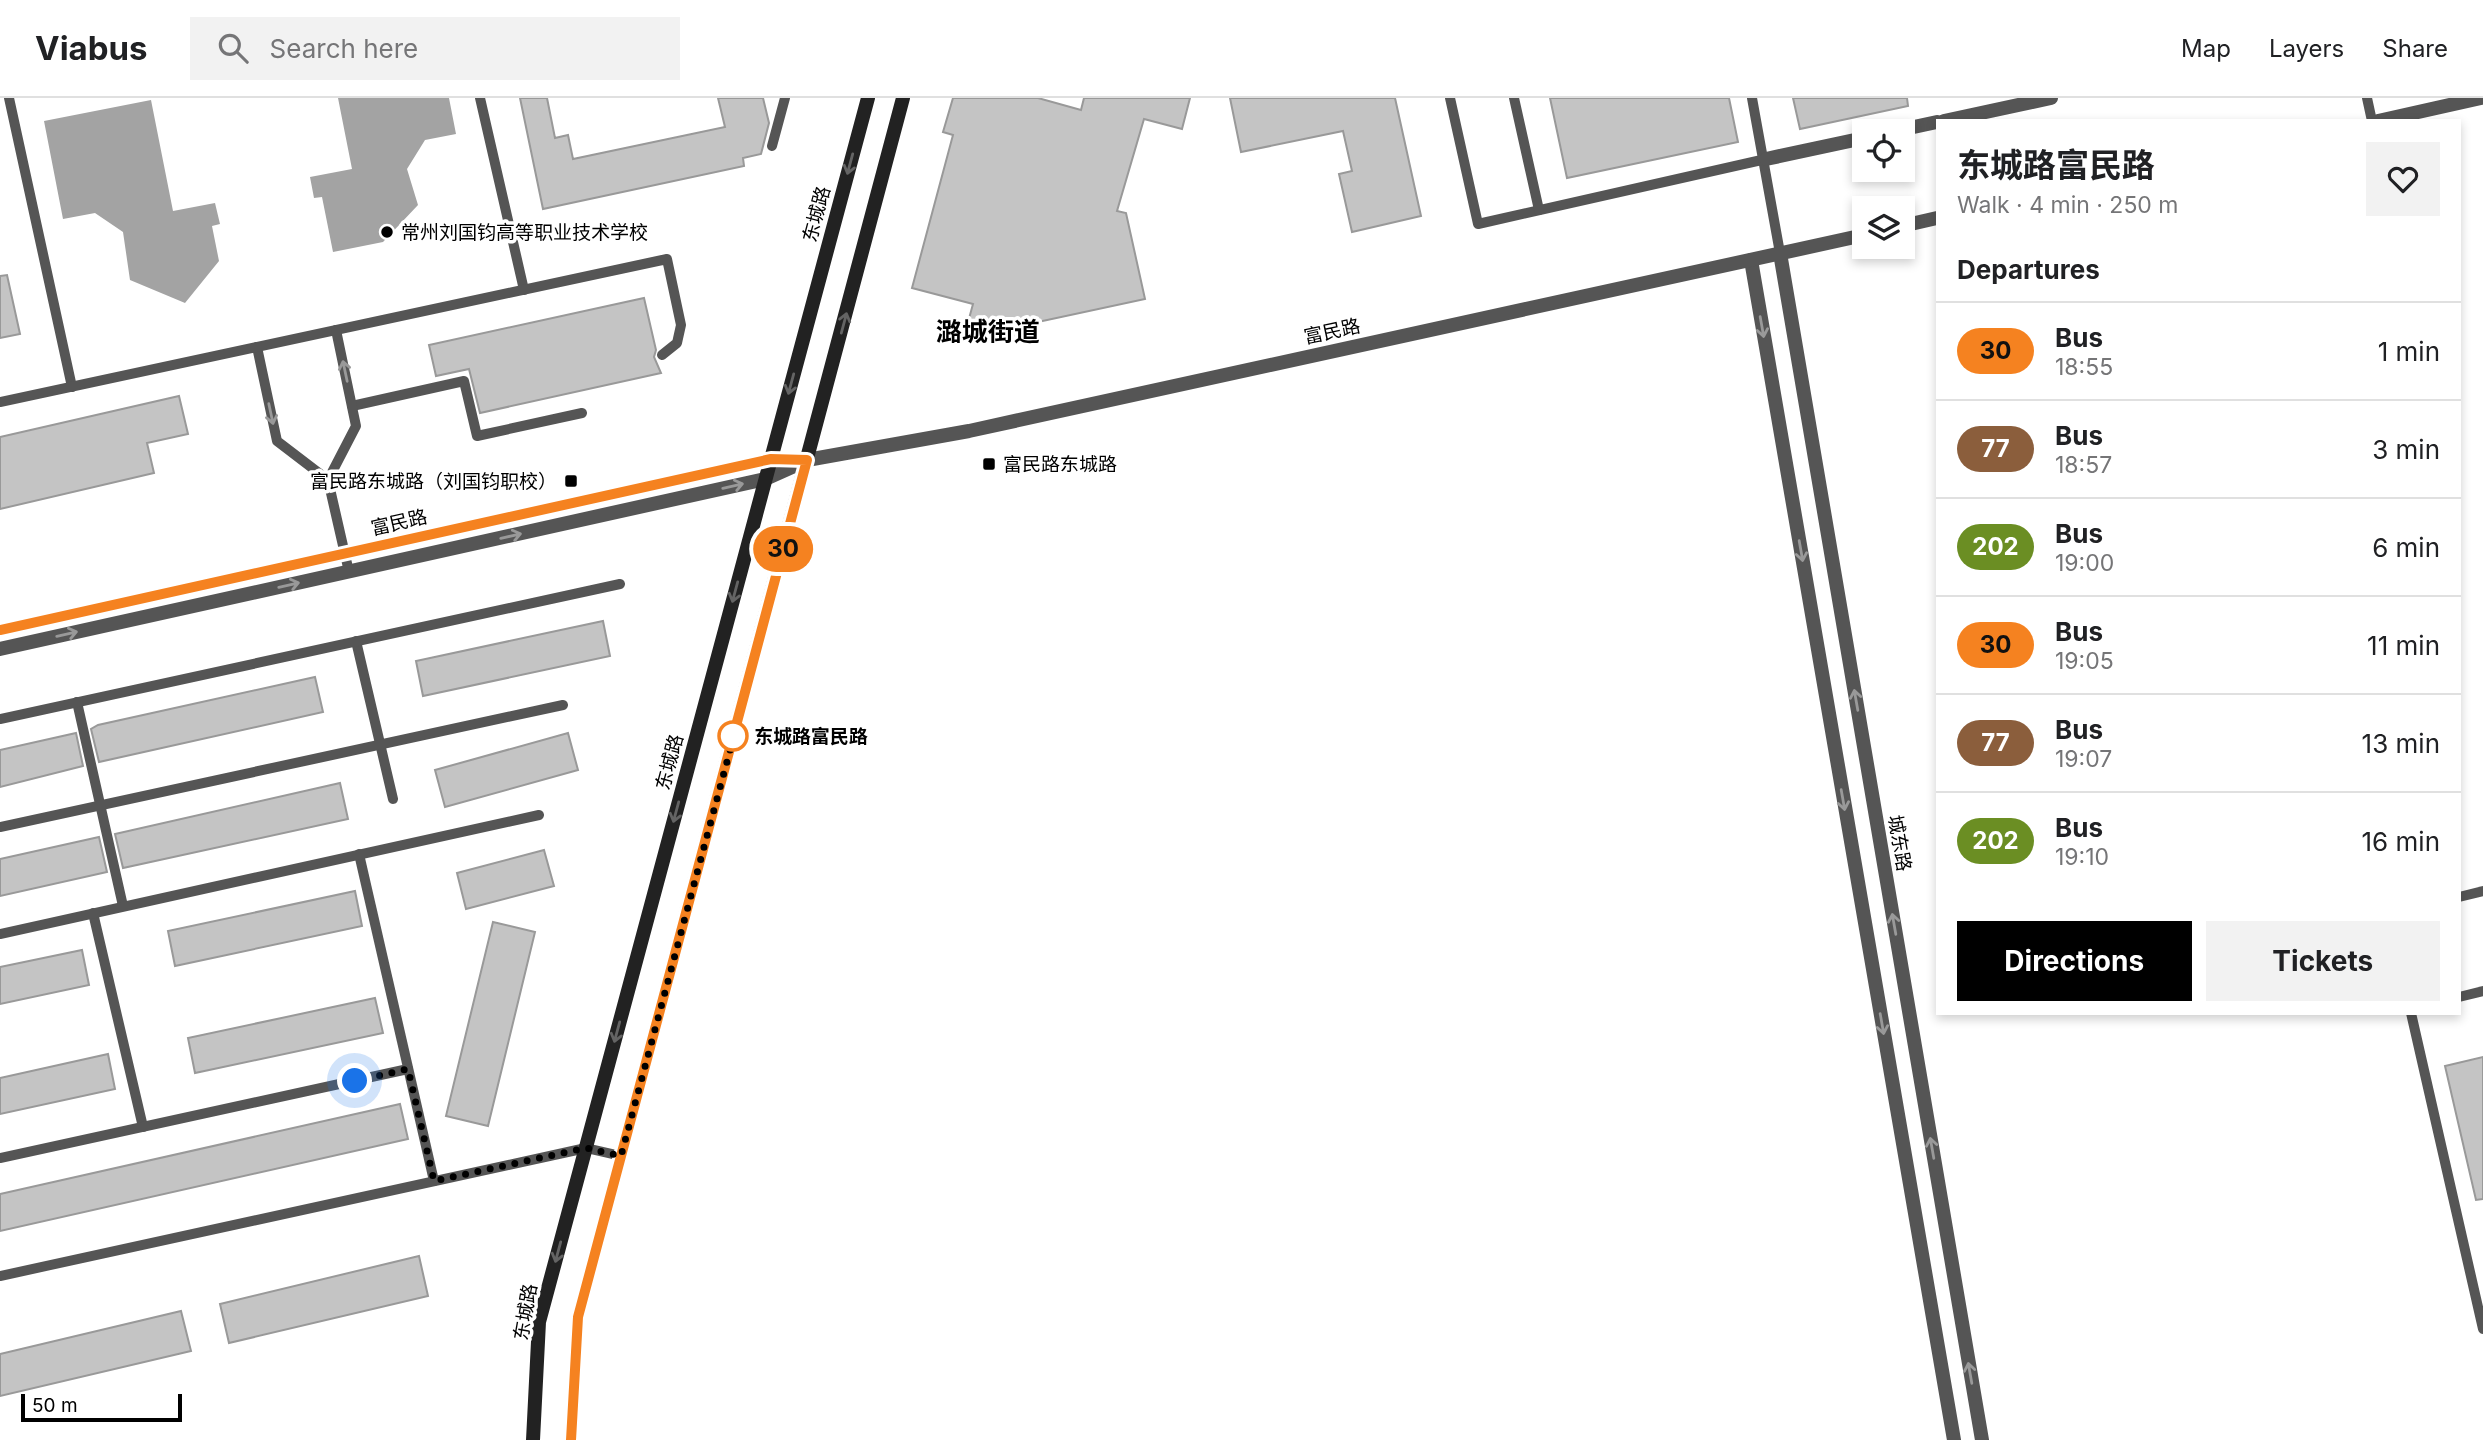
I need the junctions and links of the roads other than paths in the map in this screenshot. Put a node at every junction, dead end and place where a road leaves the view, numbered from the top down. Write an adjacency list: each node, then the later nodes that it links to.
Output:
1 (9, 98): 31 (lane)
2 (480, 98): 27 (lane)
3 (785, 98): 19 (lane)
4 (867, 98): 35 (main road, 东城路, one-way to 35)
5 (903, 98): 36 (main road, one-way to 5)
6 (1450, 98): 21 (lane)
7 (1514, 98): 21 (lane)
8 (1752, 98): 20 (lane)
9 (2051, 98): 12 (street)
10 (2367, 98): 14 (lane)
11 (2481, 98): 15 (street)
12 (1990, 104): 13 (street)
13 (1949, 119)
14 (2372, 119)
15 (2387, 119)
16 (1936, 122): 17 (street)
17 (1915, 127)
18 (1852, 141): 20 (street)
19 (772, 146)
20 (1766, 159): 21 (lane); 25 (lane)
21 (1538, 210)
22 (1936, 219): 23 (street)
23 (1915, 223)
24 (1852, 238): 25 (street, 富民路)
25 (1780, 253): 26 (street, 富民路); 73 (street, 城东路, one-way to 25)
26 (1751, 260): 36 (street, 富民路); 72 (street, one-way to 72)
27 (524, 290): 28 (lane); 30 (lane)
28 (336, 330): 29 (lane); 33 (lane, one-way to 28)
29 (257, 347): 31 (lane); 38 (lane, one-way to 38)
30 (662, 355)
31 (72, 387): 32 (lane)
32 (0, 402)
33 (352, 406): 34 (lane); 38 (lane)
34 (582, 413)
35 (771, 459): 36 (street, 富民路); 37 (main road, 东城路); 39 (street, 富民路)
36 (807, 460): 37 (street, 富民路); 65 (main road)
37 (765, 479): 40 (street, 富民路, one-way to 37); 64 (main road, 东城路, one-way to 64)
38 (328, 480): 39 (lane)
39 (346, 553): 40 (lane); 42 (street, 富民路)
40 (349, 572): 44 (street, 富民路, one-way to 40)
41 (620, 584): 43 (lane)
42 (0, 630)
43 (356, 641): 45 (lane); 48 (lane)
44 (0, 649)
45 (77, 702): 47 (lane); 50 (lane)
46 (563, 705): 48 (lane)
47 (0, 719)
48 (380, 744): 49 (lane); 50 (lane)
49 (393, 799)
50 (100, 805): 52 (lane); 56 (lane)
51 (539, 815): 53 (lane)
52 (0, 827)
53 (359, 854): 56 (lane); 62 (lane)
54 (2483, 891): 55 (lane)
55 (2461, 896)
56 (123, 906): 57 (lane)
57 (93, 913): 58 (lane); 63 (lane)
58 (0, 933)
59 (2483, 991): 60 (lane)
60 (2461, 996)
61 (2412, 1015): 69 (lane)
62 (408, 1069): 63 (lane); 67 (lane)
63 (143, 1127): 66 (lane)
64 (586, 1148): 65 (lane); 67 (lane); 70 (main road, 东城路, one-way to 70)
65 (621, 1156): 71 (main road)
66 (0, 1158)
67 (434, 1181): 68 (lane)
68 (0, 1276)
69 (2483, 1329)
70 (533, 1440)
71 (571, 1440)
72 (1954, 1440)
73 (1982, 1440)

